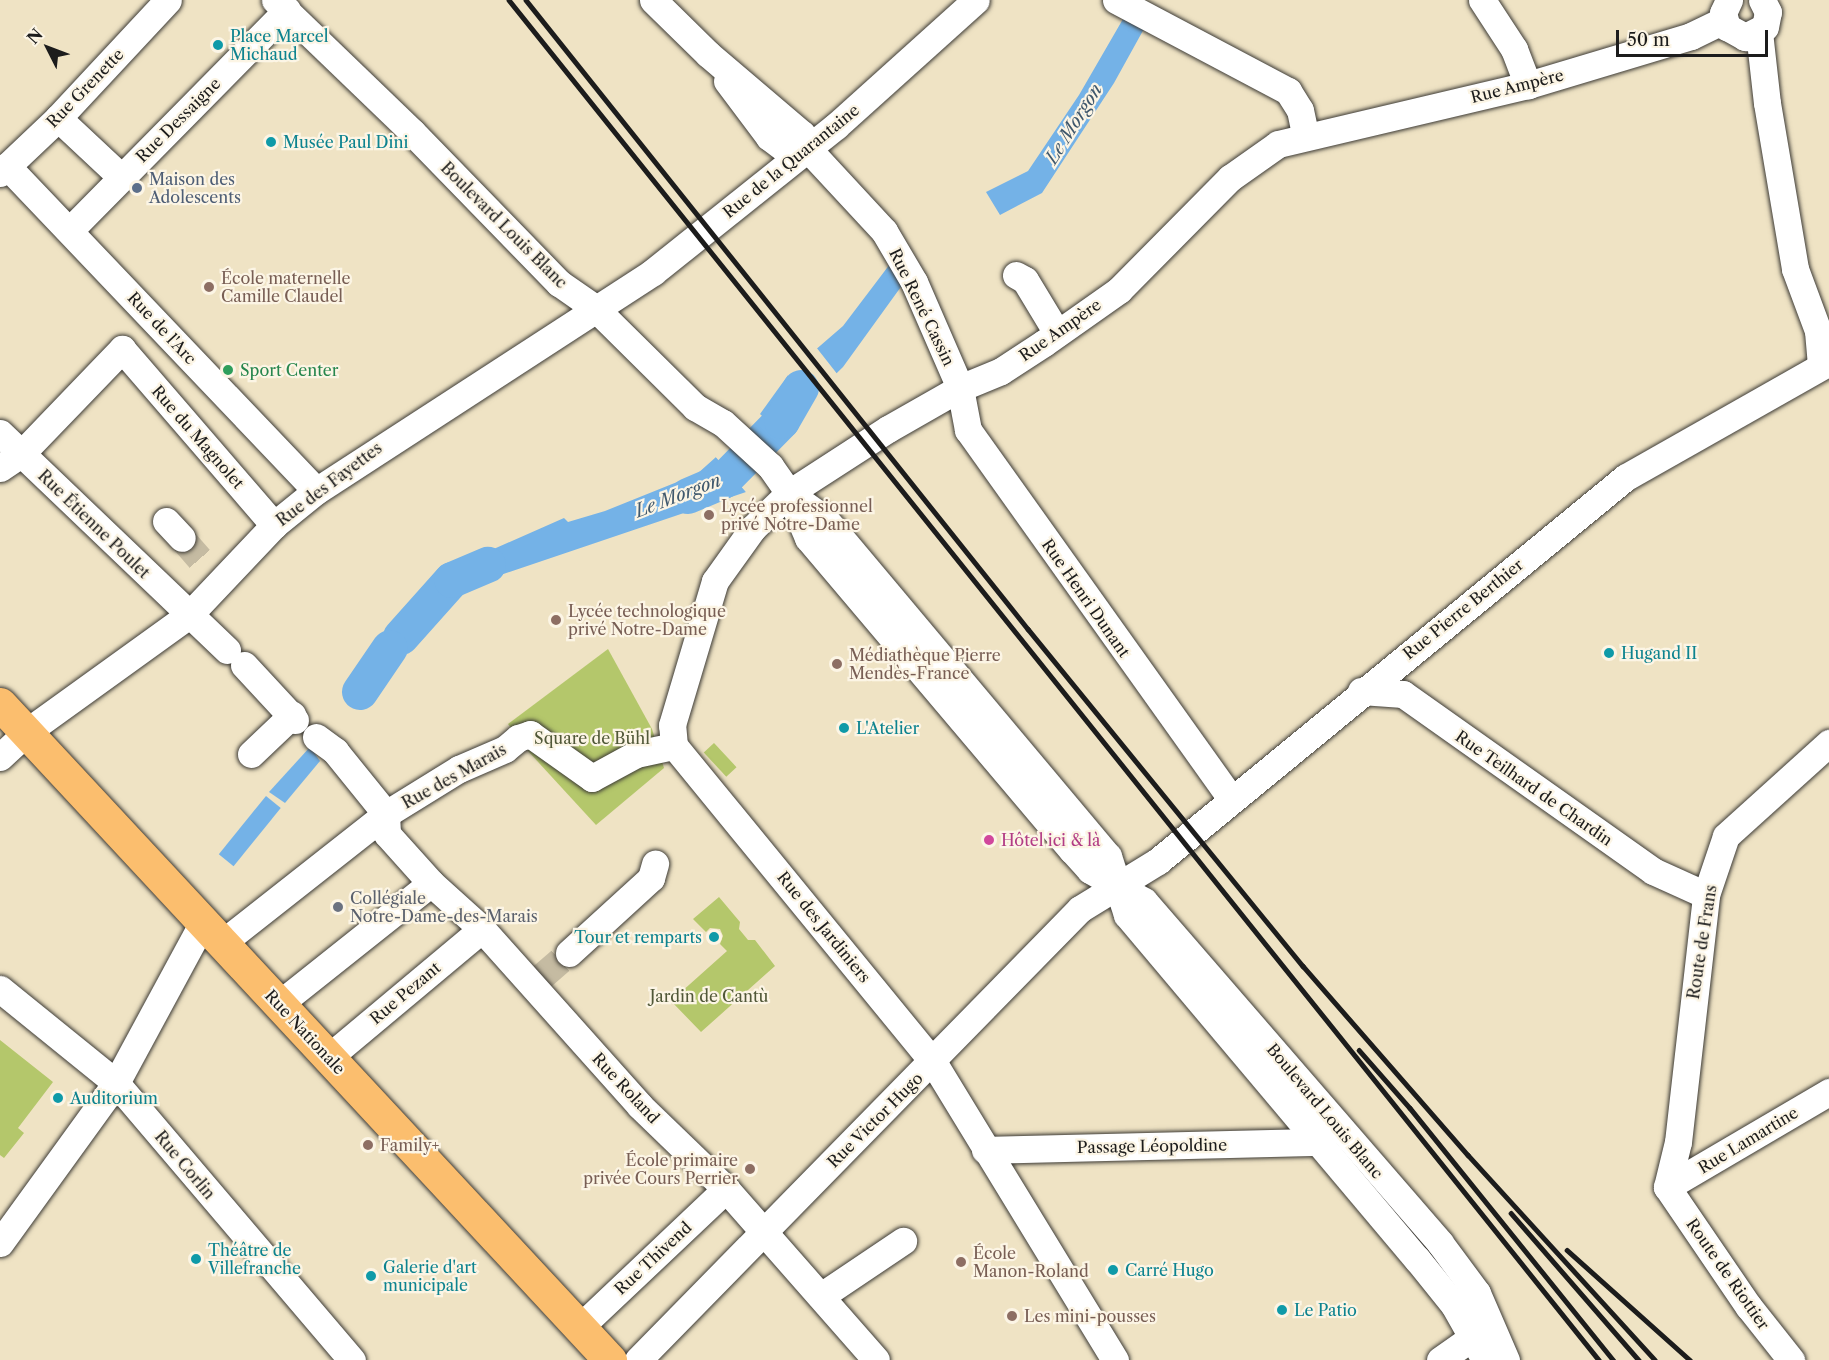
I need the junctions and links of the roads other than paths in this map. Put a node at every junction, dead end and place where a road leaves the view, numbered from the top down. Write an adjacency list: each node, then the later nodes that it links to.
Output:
1 (168, 0): 11 (street, Rue Grenette)
2 (653, 0): 13 (street)
3 (1116, 0): 12 (street)
4 (1482, 0): 10 (street)
5 (972, 1): 13 (street, Rue de la Quarantaine)
6 (1767, 2): 9 (street)
7 (281, 5): 15 (street, Rue Dessaigne); 18 (street, Boulevard Louis Blanc)
8 (1726, 10): 9 (street); 10 (street, Rue Ampère)
9 (1752, 35): 20 (street)
10 (1528, 85): 12 (street, Rue Ampère)
11 (58, 118): 14 (street, Rue Grenette); 15 (street)
12 (1305, 134): 19 (street, Rue Ampère)
13 (808, 149): 18 (street, Rue de la Quarantaine); 21 (street, Rue René Cassin)
14 (3, 170): 16 (street, Rue de l'Arc)
15 (121, 177): 16 (street, Rue Dessaigne)
16 (70, 230): 24 (street, Rue de l'Arc)
17 (1017, 275): 19 (street)
18 (595, 308): 24 (street, Rue des Fayettes); 25 (street, Boulevard Louis Blanc)
19 (1057, 333): 21 (street, Rue Ampère)
20 (1826, 372): 28 (street, Rue Pierre Berthier)
21 (960, 388): 25 (street, Rue Ampère); 36 (street, Rue Henri Dunant)
22 (0, 433): 23 (street, Rue Étienne Poulet)
23 (11, 461): 26 (street, Rue du Magnolet); 27 (street, Rue Étienne Poulet)
24 (316, 491): 26 (street, Rue des Fayettes)
25 (789, 493): 33 (street); 40 (street, Boulevard Louis Blanc)
26 (274, 525): 27 (street, Rue des Fayettes)
27 (189, 615): 30 (street, Rue des Fayettes); 34 (street)
28 (1361, 692): 36 (street, Rue Pierre Berthier); 41 (street, Rue Teilhard de Chardin)
29 (0, 704): 30 (main road, Rue Nationale)
30 (28, 731): 35 (street, Rue des Fayettes); 43 (main road, Rue Nationale)
31 (316, 737): 37 (street, Rue des Marais)
32 (1829, 743): 41 (street, Route de Frans)
33 (674, 746): 37 (street, Rue des Marais); 48 (street, Rue des Jardiniers)
34 (251, 754)
35 (0, 756)
36 (1231, 799): 40 (street, Rue Pierre Berthier)
37 (386, 814): 39 (street, Rue Roland); 43 (street)
38 (655, 864): 44 (street)
39 (431, 883): 42 (street, Rue Roland); 46 (street)
40 (1116, 884): 48 (street, Rue Victor Hugo); 51 (street, Boulevard Louis Blanc); 60 (street, Boulevard Louis Blanc)
41 (1706, 896): 53 (street, Route de Frans)
42 (482, 929): 47 (street, Rue Pezant); 54 (street, Rue Roland)
43 (212, 933): 46 (main road, Rue Nationale); 49 (street)
44 (569, 953)
45 (0, 989): 49 (street, Rue Corlin)
46 (279, 1004): 47 (main road, Rue Nationale)
47 (329, 1057): 59 (main road, Rue Nationale)
48 (933, 1062): 52 (street, Rue des Jardiniers); 55 (street, Rue Victor Hugo)
49 (116, 1083): 57 (street); 61 (street, Rue Corlin)
50 (1829, 1092): 53 (street, Rue Lamartine)
51 (1319, 1142): 52 (street, Passage Léopoldine); 60 (street, Boulevard Louis Blanc)
52 (985, 1150): 65 (street, Rue des Jardiniers)
53 (1667, 1187): 68 (street, Route de Riottier)
54 (726, 1189): 55 (street, Rue Roland); 59 (street, Rue Thivend)
55 (764, 1231): 58 (street, Rue Roland); 63 (street, Rue Victor Hugo)
56 (903, 1241): 58 (street)
57 (0, 1243)
58 (821, 1296): 64 (street, Rue Roland)
59 (580, 1327): 62 (main road, Rue Nationale)
60 (1483, 1340): 66 (street); 67 (street, Boulevard Louis Blanc)
61 (352, 1360)
62 (610, 1360)
63 (638, 1360)
64 (876, 1360)
65 (1115, 1360)
66 (1440, 1360)
67 (1506, 1360)
68 (1791, 1360)

